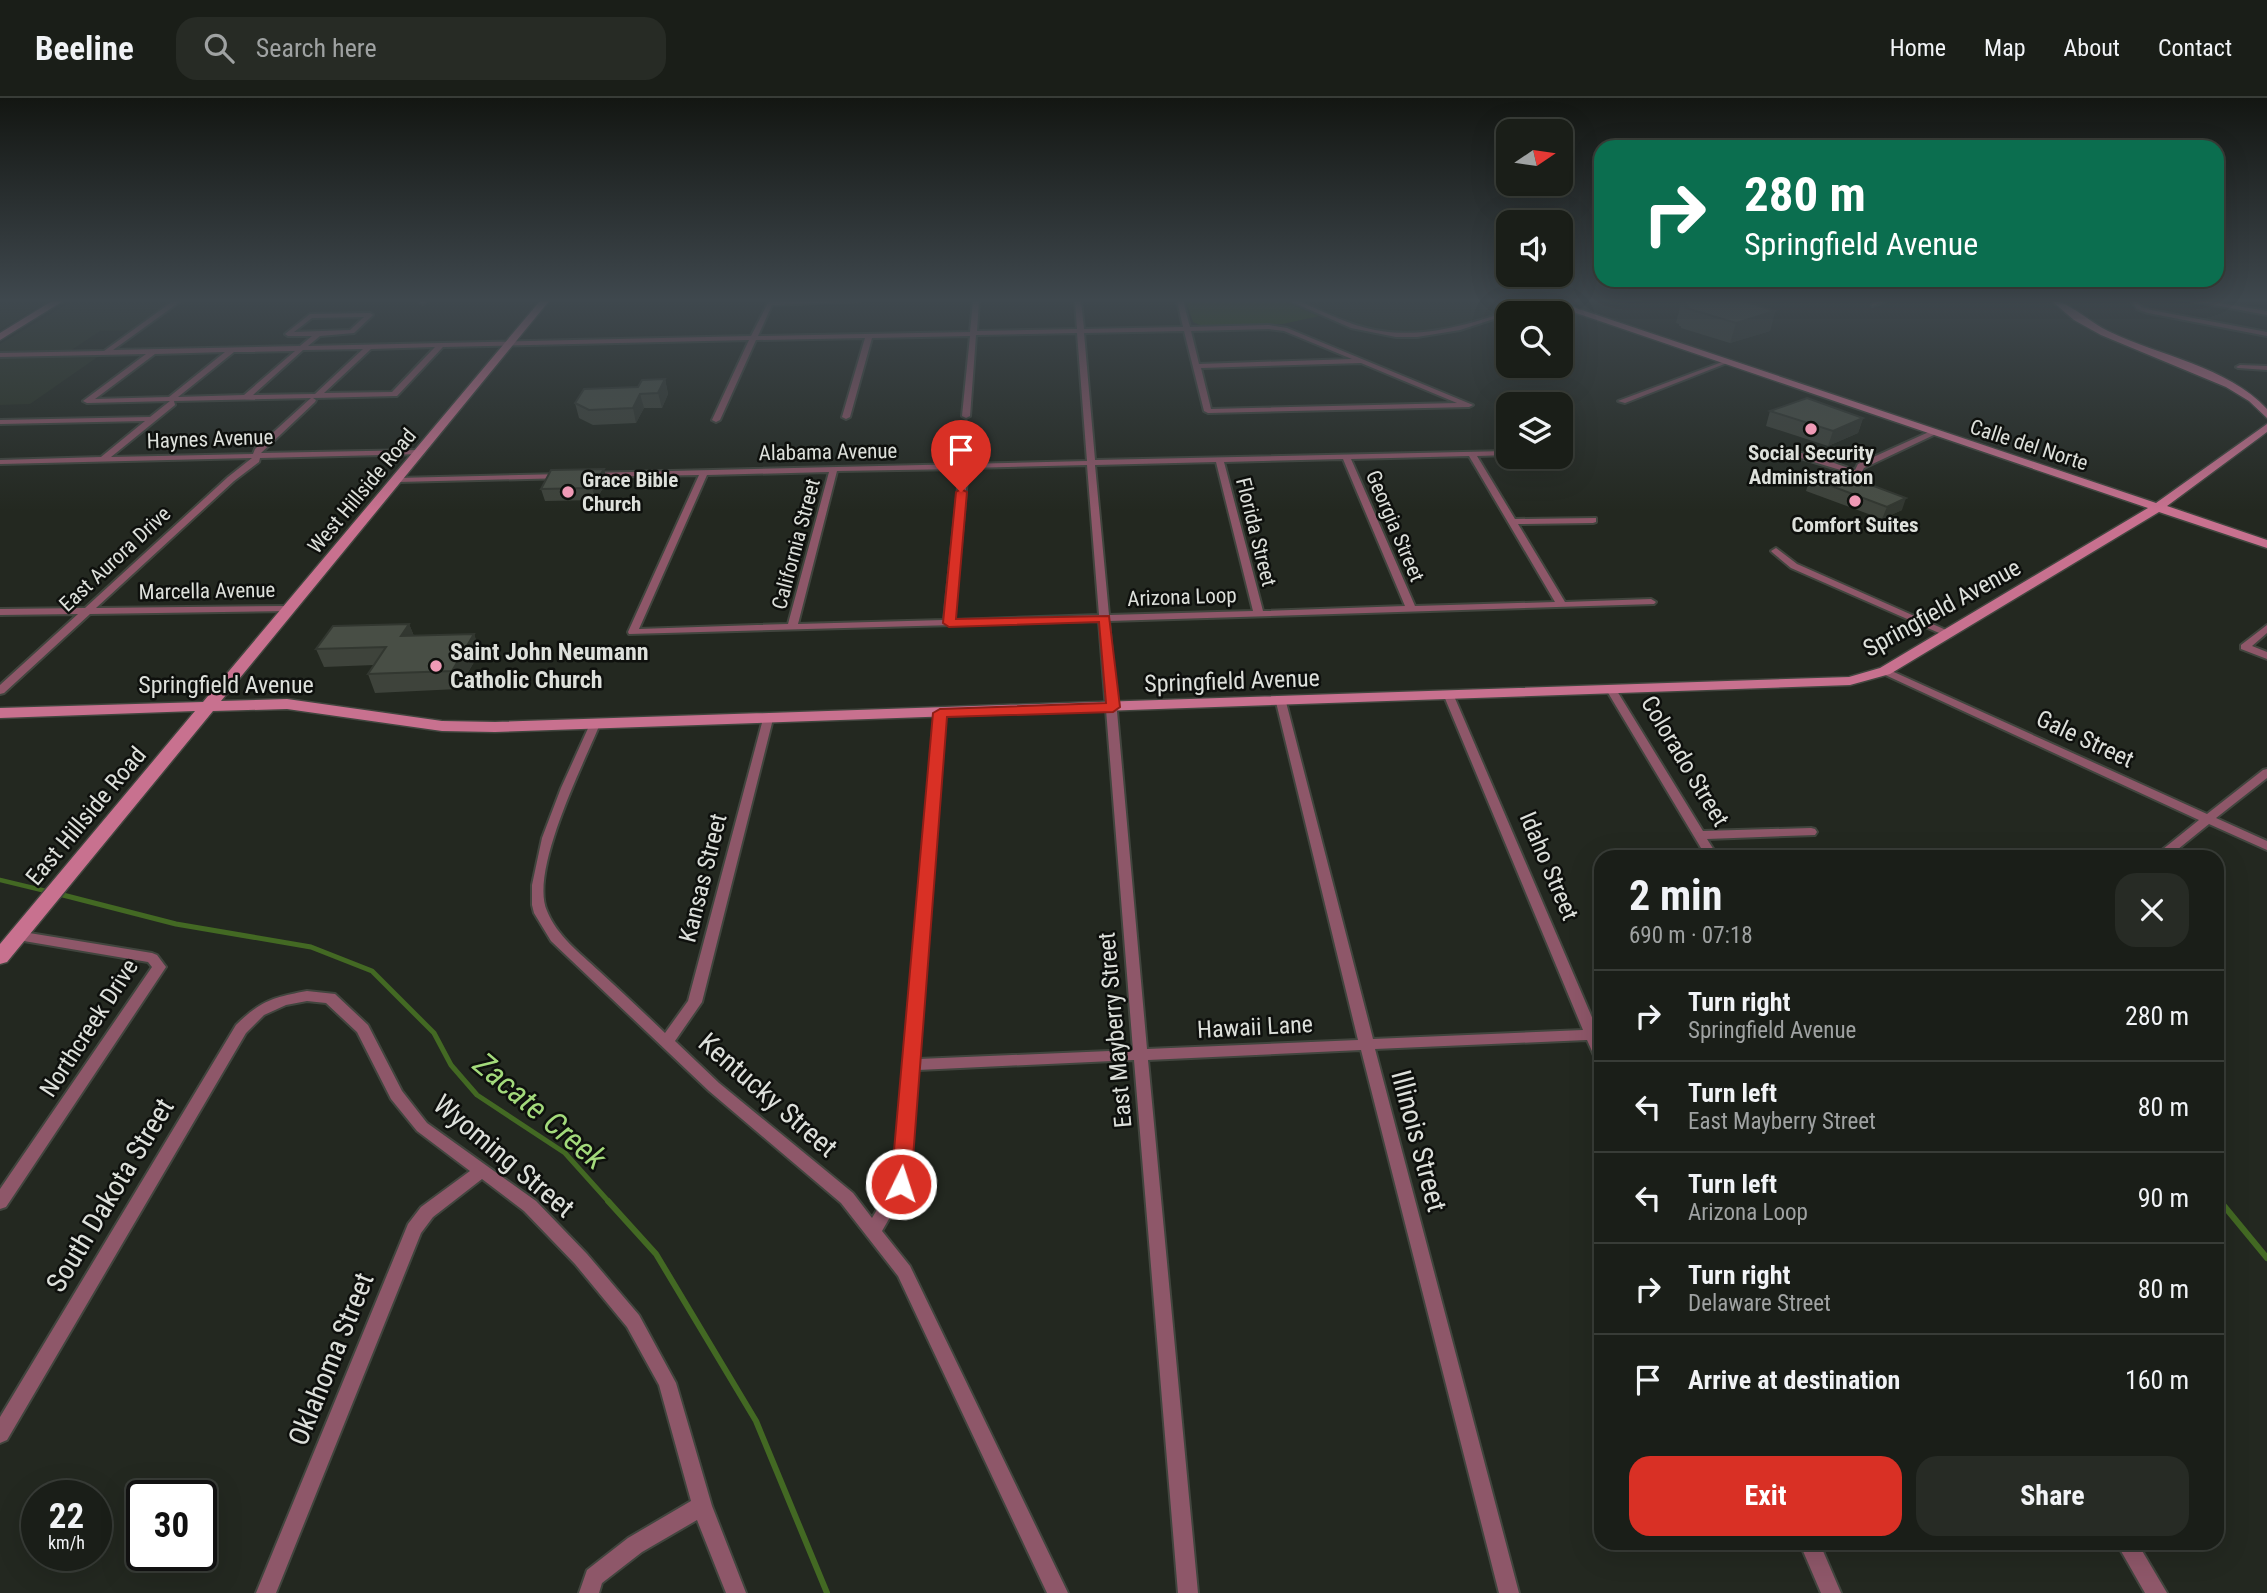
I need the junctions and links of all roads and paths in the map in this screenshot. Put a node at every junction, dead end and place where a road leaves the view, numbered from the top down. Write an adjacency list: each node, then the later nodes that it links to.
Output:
1 (128, 371): 19 (street)
2 (207, 371): 19 (street)
3 (277, 371): 17 (street)
4 (344, 371): 18 (street, East Aurora Drive)
5 (416, 371): 16 (street)
6 (487, 371): 30 (main road, West Hillside Road)
7 (739, 371): 25 (street)
8 (859, 371): 23 (street)
9 (970, 371): 22 (street)
10 (1084, 371): 38 (street)
11 (1197, 371): 12 (street)
12 (1387, 371)
13 (1703, 371): 20 (street)
14 (1747, 371): 28 (main road, Calle del Norte)
15 (2194, 371): 21 (main road)
16 (394, 394): 18 (street)
17 (246, 397): 18 (street); 19 (street)
18 (315, 398): 33 (street, East Aurora Drive)
19 (171, 401): 24 (street)
20 (1622, 401)
21 (2267, 415)
22 (966, 416)
23 (846, 417)
24 (150, 419): 26 (street); 35 (street)
25 (716, 420)
26 (0, 422)
27 (2267, 427): 44 (main road, Springfield Avenue)
28 (1934, 433): 29 (street); 46 (main road, Calle del Norte)
29 (1771, 451)
30 (420, 452): 33 (street, Haynes Avenue); 45 (main road, West Hillside Road)
31 (1471, 453): 32 (street); 34 (street, Alabama Avenue); 48 (street)
32 (1496, 453)
33 (256, 456): 35 (street, Haynes Avenue); 55 (street, East Aurora Drive)
34 (1346, 457): 36 (street, Alabama Avenue); 54 (street, Georgia Street)
35 (102, 460): 37 (street, Haynes Avenue)
36 (1219, 460): 38 (street, Alabama Avenue); 57 (street, Florida Street)
37 (0, 462)
38 (1092, 463): 39 (street, Alabama Avenue); 58 (street, East Mayberry Street)
39 (964, 466): 40 (street, Alabama Avenue); 59 (street)
40 (834, 469): 41 (street, Alabama Avenue); 60 (street, California Street)
41 (704, 472): 43 (street, Alabama Avenue); 60 (street, Arizona Loop)
42 (571, 475): 45 (street)
43 (584, 475)
44 (2196, 478): 46 (main road, Springfield Avenue); 49 (main road)
45 (397, 480): 53 (main road, West Hillside Road)
46 (2158, 507): 49 (main road, Calle del Norte); 62 (main road, Springfield Avenue)
47 (1593, 520): 48 (street)
48 (1512, 522): 52 (street)
49 (2267, 541)
50 (1776, 551): 62 (street)
51 (1651, 602): 52 (street, Arizona Loop)
52 (1562, 605): 54 (street, Arizona Loop)
53 (289, 609): 55 (street, Marcella Avenue); 69 (main road, West Hillside Road)
54 (1411, 609): 57 (street, Arizona Loop)
55 (87, 611): 56 (street, Marcella Avenue); 65 (street, East Aurora Drive)
56 (0, 612)
57 (1259, 614): 58 (street, Arizona Loop)
58 (1105, 618): 59 (street, Arizona Loop); 70 (street, East Mayberry Street)
59 (949, 623): 60 (street, Arizona Loop)
60 (792, 628)
61 (2267, 628): 63 (street)
62 (1950, 634): 64 (main road, Springfield Avenue)
63 (2267, 656)
64 (1885, 671): 66 (main road, Springfield Avenue); 76 (street, Gale Street)
65 (0, 691)
66 (1612, 691): 67 (main road, Springfield Avenue); 78 (street, Colorado Street)
67 (1449, 696): 68 (main road, Springfield Avenue); 85 (street, Idaho Street)
68 (1281, 702): 70 (main road, Springfield Avenue); 88 (street, Illinois Street)
69 (209, 706): 71 (main road, Springfield Avenue); 74 (main road, Springfield Avenue); 82 (main road, East Hillside Road)
70 (1113, 707): 72 (main road, Springfield Avenue); 89 (street, East Mayberry Street)
71 (0, 713)
72 (940, 713): 73 (main road, Springfield Avenue); 90 (street)
73 (768, 719): 74 (main road, Springfield Avenue); 87 (street, Kansas Street)
74 (595, 724): 87 (street, Kentucky Street)
75 (2267, 772): 76 (street)
76 (2208, 818): 79 (street, Gale Street); 81 (street)
77 (1811, 832): 78 (street)
78 (1700, 835): 80 (street, Colorado Street)
79 (2267, 846)
80 (1708, 850)
81 (2168, 850)
82 (18, 936): 83 (main road, East Hillside Road); 92 (street, Northcreek Drive)
83 (0, 957)
84 (284, 1000): 91 (street, Wyoming Street); 94 (street, South Dakota Street)
85 (1594, 1027)
86 (1594, 1034): 88 (street, Hawaii Lane)
87 (667, 1041): 93 (street, Kentucky Street)
88 (1367, 1045): 89 (street, Hawaii Lane); 103 (street, Illinois Street)
89 (1139, 1055): 90 (street, Hawaii Lane); 102 (street, East Mayberry Street)
90 (910, 1065): 93 (street)
91 (482, 1170): 95 (street, Wyoming Street); 98 (street, Oklahoma Street)
92 (0, 1202)
93 (874, 1230): 101 (street, Kentucky Street)
94 (0, 1434)
95 (702, 1506): 99 (street); 100 (street, Wyoming Street)
96 (1813, 1550): 104 (street)
97 (2131, 1550): 105 (street)
98 (266, 1593)
99 (589, 1593)
100 (736, 1593)
101 (1058, 1593)
102 (1188, 1593)
103 (1509, 1593)
104 (1831, 1593)
105 (2157, 1593)

